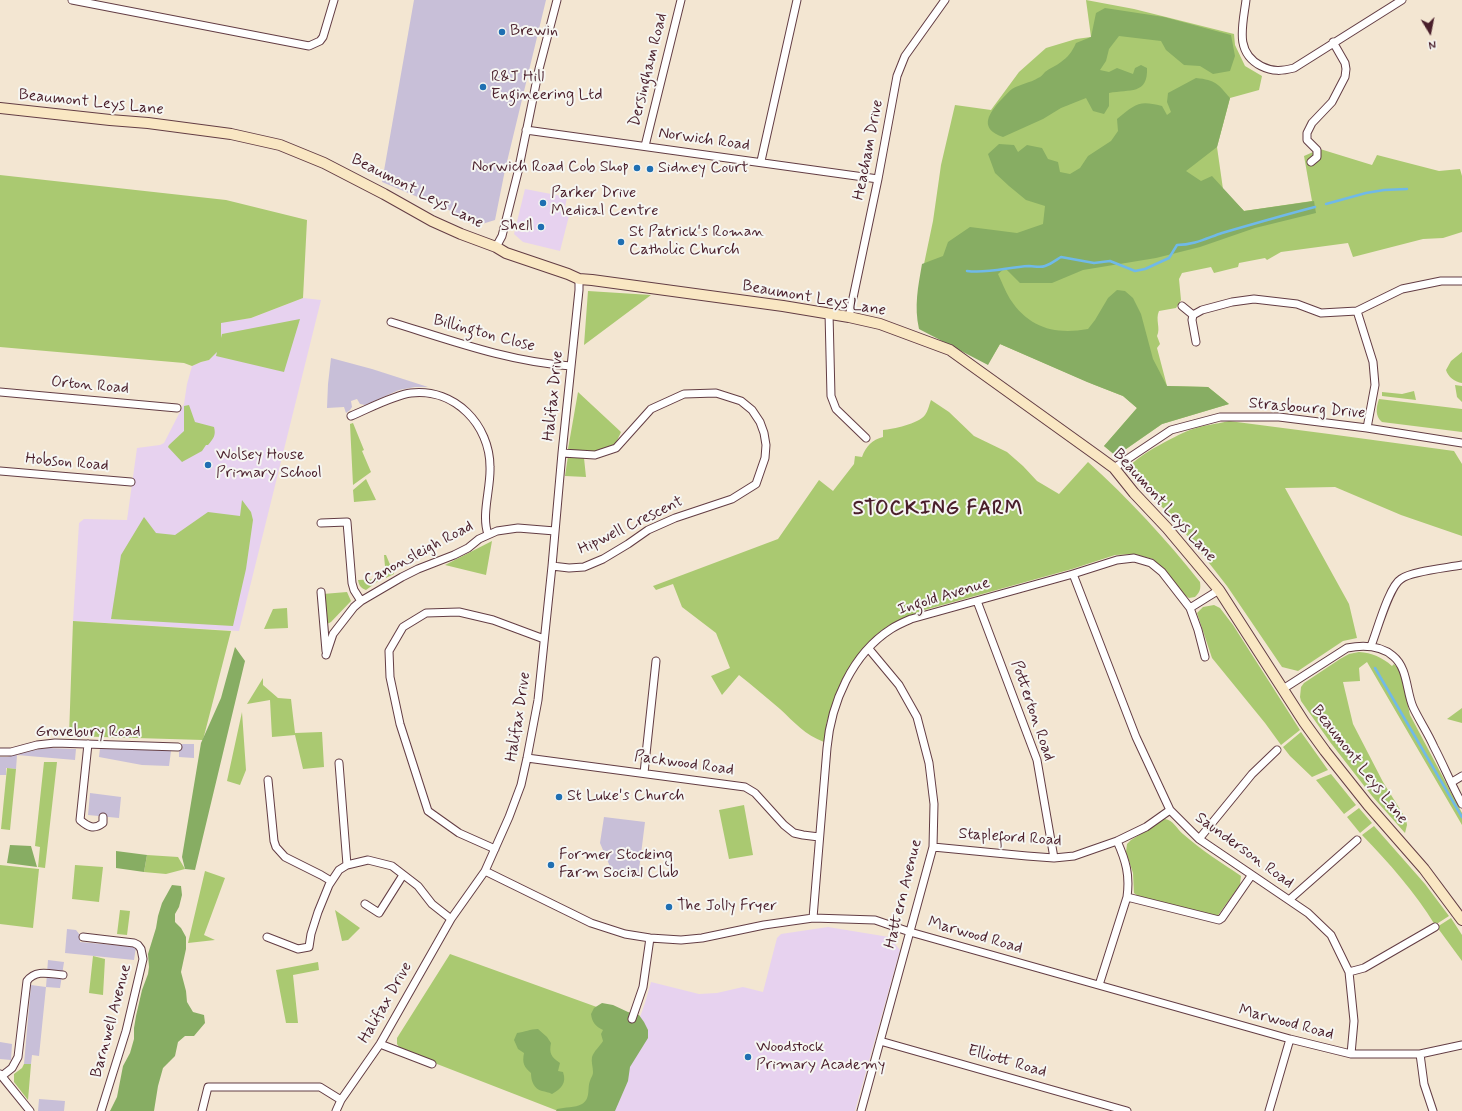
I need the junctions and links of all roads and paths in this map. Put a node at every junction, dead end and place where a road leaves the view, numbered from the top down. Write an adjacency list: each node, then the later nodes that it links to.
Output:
1 (72, 0): 9 (street)
2 (334, 0): 9 (street)
3 (557, 0): 12 (street)
4 (681, 0): 13 (street, Dersingham Road)
5 (797, 0): 14 (street)
6 (945, 0): 16 (street, Heacham Drive)
7 (1246, 0): 10 (street)
8 (1402, 0): 10 (street)
9 (90, 2)
10 (1333, 42): 15 (street)
11 (0, 108): 17 (street, Beaumont Leys Lane)
12 (526, 130): 13 (street, Norwich Road); 17 (street)
13 (646, 146): 14 (street, Norwich Road)
14 (761, 162): 16 (street, Norwich Road)
15 (1311, 162)
16 (878, 179): 24 (street, Heacham Drive)
17 (496, 247): 18 (street, Beaumont Leys Lane)
18 (579, 280): 22 (street, Beaumont Leys Lane); 27 (street, Halifax Drive)
19 (1462, 280): 21 (street)
20 (1182, 306): 23 (street)
21 (1357, 311): 23 (street); 31 (street)
22 (829, 313): 24 (street, Beaumont Leys Lane); 32 (street)
23 (1193, 315): 26 (street)
24 (849, 317): 35 (street, Beaumont Leys Lane)
25 (391, 322): 27 (street, Billington Close)
26 (1196, 342)
27 (571, 366): 34 (street, Halifax Drive)
28 (0, 392): 29 (street, Orton Road)
29 (177, 408)
30 (351, 416): 40 (street)
31 (1367, 428): 33 (street, Strasbourg Drive); 35 (street, Strasbourg Drive)
32 (866, 438)
33 (1462, 442)
34 (562, 453): 39 (street, Halifax Drive); 42 (street, Hipwell Crescent)
35 (1114, 468): 44 (street, Beaumont Leys Lane)
36 (0, 471): 37 (street, Hobson Road)
37 (131, 482)
38 (321, 523): 47 (street)
39 (555, 531): 40 (street, Canonsleigh Road); 42 (street, Halifax Drive)
40 (488, 534): 47 (street, Canonsleigh Road)
41 (1462, 565): 50 (street)
42 (552, 566): 49 (street, Halifax Drive)
43 (1073, 574): 46 (street, Ingold Avenue); 48 (street, Ingold Avenue); 66 (street, Saunderson Road)
44 (1220, 590): 48 (street); 54 (street, Beaumont Leys Lane)
45 (321, 592): 47 (street, Canonsleigh Road)
46 (977, 600): 51 (street, Ingold Avenue); 74 (street, Potterton Road)
47 (361, 601)
48 (1190, 608): 52 (street, Ingold Avenue)
49 (544, 639): 59 (street, Halifax Drive); 73 (street)
50 (1371, 646): 54 (street); 64 (street)
51 (869, 648): 68 (street, Ingold Avenue); 72 (street, Hattern Avenue)
52 (1205, 657)
53 (656, 661): 61 (street)
54 (1283, 688): 85 (street, Beaumont Leys Lane)
55 (88, 744): 56 (street, Grovebury Road); 58 (street, Grovebury Road); 67 (street)
56 (178, 747)
57 (1277, 750): 69 (street)
58 (0, 752)
59 (527, 758): 61 (street, Packwood Road); 73 (street, Halifax Drive)
60 (339, 763): 75 (street)
61 (644, 773): 68 (street, Packwood Road)
62 (1462, 776): 64 (street)
63 (268, 780): 79 (street)
64 (1452, 782): 65 (street)
65 (1462, 804)
66 (1170, 810): 69 (street, Saunderson Road); 71 (street, Stapleford Road)
67 (103, 816)
68 (819, 837): 83 (street, Ingold Avenue)
69 (1199, 840): 78 (street, Saunderson Road)
70 (1357, 840): 81 (street)
71 (1118, 841): 74 (street, Stapleford Road); 80 (street)
72 (933, 847): 74 (street, Stapleford Road); 87 (street, Hattern Avenue)
73 (495, 848): 76 (street, Halifax Drive)
74 (1054, 858)
75 (347, 864): 77 (street); 79 (street)
76 (485, 871): 84 (street, Halifax Drive); 90 (street, Marwood Road)
77 (403, 875): 82 (street); 84 (street)
78 (1251, 876): 80 (street); 81 (street, Saunderson Road)
79 (332, 882): 89 (street)
80 (1127, 897): 93 (street)
81 (1289, 900): 91 (street, Saunderson Road)
82 (366, 904)
83 (813, 918): 87 (street, Marwood Road); 90 (street, Marwood Road)
84 (452, 919): 97 (street, Halifax Drive)
85 (1462, 920)
86 (1435, 927): 91 (street)
87 (910, 932): 93 (street, Marwood Road); 96 (street, Hattern Avenue)
88 (83, 938): 105 (street, Barnwell Avenue)
89 (267, 938)
90 (650, 938): 94 (street)
91 (1349, 972): 99 (street, Saunderson Road)
92 (63, 975): 102 (street)
93 (1099, 985): 95 (street, Marwood Road)
94 (632, 1018)
95 (1290, 1039): 99 (street, Marwood Road); 110 (street)
96 (880, 1041): 108 (street, Hattern Avenue); 109 (street, Elliott Road)
97 (380, 1044): 101 (street); 103 (street, Halifax Drive)
98 (1462, 1045): 100 (street, Marwood Road)
99 (1351, 1054): 100 (street, Marwood Road)
100 (1420, 1054): 111 (street)
101 (432, 1064)
102 (1, 1075): 104 (street)
103 (342, 1100): 106 (street); 107 (street, Halifax Drive)
104 (30, 1111)
105 (101, 1111)
106 (202, 1111)
107 (336, 1111)
108 (861, 1111)
109 (1127, 1111)
110 (1269, 1111)
111 (1433, 1111)

